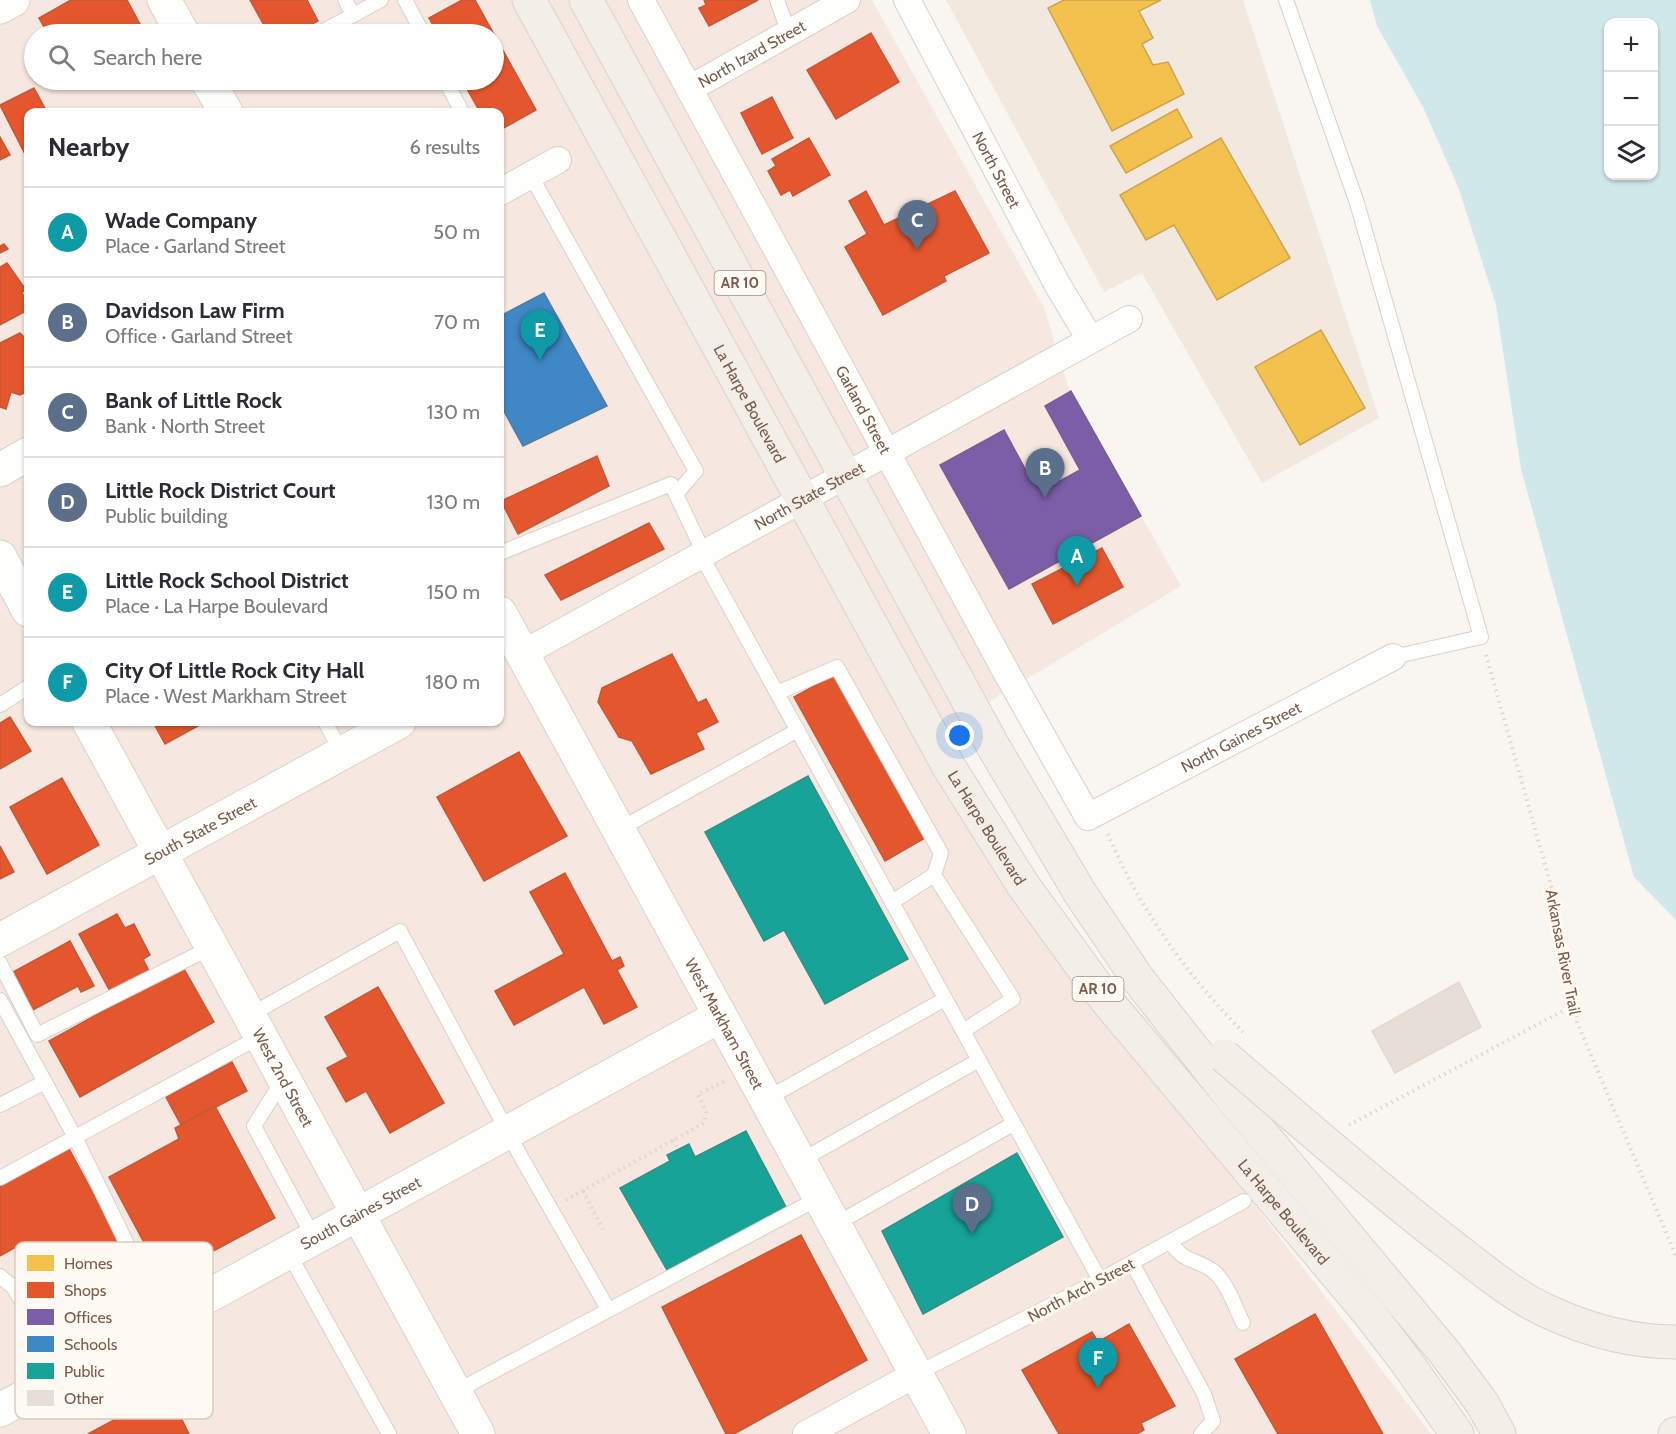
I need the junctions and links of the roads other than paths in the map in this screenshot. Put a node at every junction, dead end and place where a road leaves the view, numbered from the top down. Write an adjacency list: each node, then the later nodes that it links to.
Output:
1 (13, 0): 13 (street)
2 (164, 0): 15 (street)
3 (345, 0): 14 (lane)
4 (381, 0): 14 (lane)
5 (405, 0): 17 (lane)
6 (529, 0): 32 (main road, La Harpe Boulevard / AR 10)
7 (586, 0): 30 (main road, La Harpe Boulevard / AR 10)
8 (641, 0): 19 (street, Garland Street)
9 (777, 0): 18 (lane)
10 (847, 0): 18 (street, North Izard Street)
11 (908, 0): 26 (street, North Street)
12 (1286, 0): 38 (lane)
13 (0, 7)
14 (353, 15): 16 (lane)
15 (177, 24)
16 (336, 24)
17 (418, 24)
18 (788, 31): 19 (street, North Izard Street)
19 (689, 89): 27 (street, Garland Street)
20 (450, 90): 21 (lane)
21 (460, 108)
22 (558, 160): 23 (street)
23 (531, 176): 24 (street); 31 (lane)
24 (504, 188)
25 (1129, 319): 26 (street, North State Street)
26 (1090, 339): 27 (street, North State Street)
27 (885, 451): 30 (street, North State Street); 49 (street, Garland Street)
28 (24, 456): 29 (street)
29 (0, 470)
30 (843, 475): 32 (street, North State Street); 47 (main road, La Harpe Boulevard / AR 10)
31 (675, 494): 33 (lane); 34 (lane)
32 (802, 500): 34 (street, North State Street); 97 (main road, La Harpe Boulevard / AR 10)
33 (504, 551)
34 (703, 554): 39 (street, North State Street); 41 (lane)
35 (0, 557): 36 (street)
36 (24, 602)
37 (504, 630): 39 (street, West Markham Street)
38 (1393, 657): 49 (street, North Gaines Street)
39 (511, 660): 50 (street, West Markham Street)
40 (24, 690): 42 (lane)
41 (777, 693): 46 (lane); 52 (lane)
42 (0, 705)
43 (93, 726): 51 (street, West 2nd Street)
44 (327, 726): 48 (lane)
45 (392, 726): 48 (street, South State Street)
46 (798, 730): 50 (lane); 53 (lane)
47 (993, 746): 85 (main road, bridge); 98 (main road, La Harpe Boulevard / AR 10)
48 (342, 753): 51 (street, South State Street)
49 (1093, 814)
50 (618, 830): 59 (street, West Markham Street)
51 (161, 852): 54 (street, South State Street); 55 (street, West 2nd Street)
52 (934, 875): 53 (lane); 61 (lane)
53 (892, 902): 57 (lane)
54 (0, 940)
55 (212, 946): 56 (lane); 60 (street, West 2nd Street)
56 (0, 963)
57 (945, 999): 61 (lane); 65 (lane)
58 (0, 1000): 64 (lane)
59 (720, 1016): 65 (street, West Markham Street); 68 (street, South Gaines Street)
60 (255, 1026): 63 (street, West 2nd Street); 68 (lane); 69 (lane)
61 (963, 1031): 62 (lane)
62 (979, 1060): 67 (lane); 70 (lane)
63 (284, 1078): 74 (street, West 2nd Street); 77 (lane)
64 (45, 1082): 66 (lane); 69 (lane)
65 (765, 1099): 70 (street, West Markham Street)
66 (0, 1105)
67 (1014, 1124): 73 (lane); 80 (lane)
68 (508, 1132): 74 (street, South Gaines Street); 83 (lane)
69 (75, 1137): 71 (lane); 75 (lane)
70 (800, 1162): 73 (street, West Markham Street)
71 (0, 1178)
72 (1244, 1201): 76 (lane, North Arch Street)
73 (827, 1211): 83 (lane); 86 (street, West Markham Street)
74 (358, 1214): 77 (street, South Gaines Street); 87 (street, West 2nd Street)
75 (126, 1242)
76 (1170, 1242): 78 (lane, North Arch Street); 84 (lane)
77 (301, 1245): 82 (street, South Gaines Street); 92 (lane)
78 (1132, 1263): 80 (lane, North Arch Street); 96 (lane)
79 (0, 1276): 81 (lane)
80 (1100, 1281): 86 (lane, North Arch Street)
81 (15, 1290)
82 (213, 1293)
83 (608, 1309): 87 (lane)
84 (1243, 1323)
85 (1676, 1342)
86 (916, 1374): 94 (street); 95 (street, West Markham Street)
87 (455, 1392): 93 (street, West 2nd Street)
88 (15, 1402): 89 (street, South Gaines Street)
89 (0, 1410)
90 (0, 1415): 91 (street)
91 (10, 1434)
92 (389, 1434)
93 (478, 1434)
94 (806, 1434)
95 (949, 1434)
96 (1201, 1434)
97 (1457, 1434)
98 (1499, 1434)

